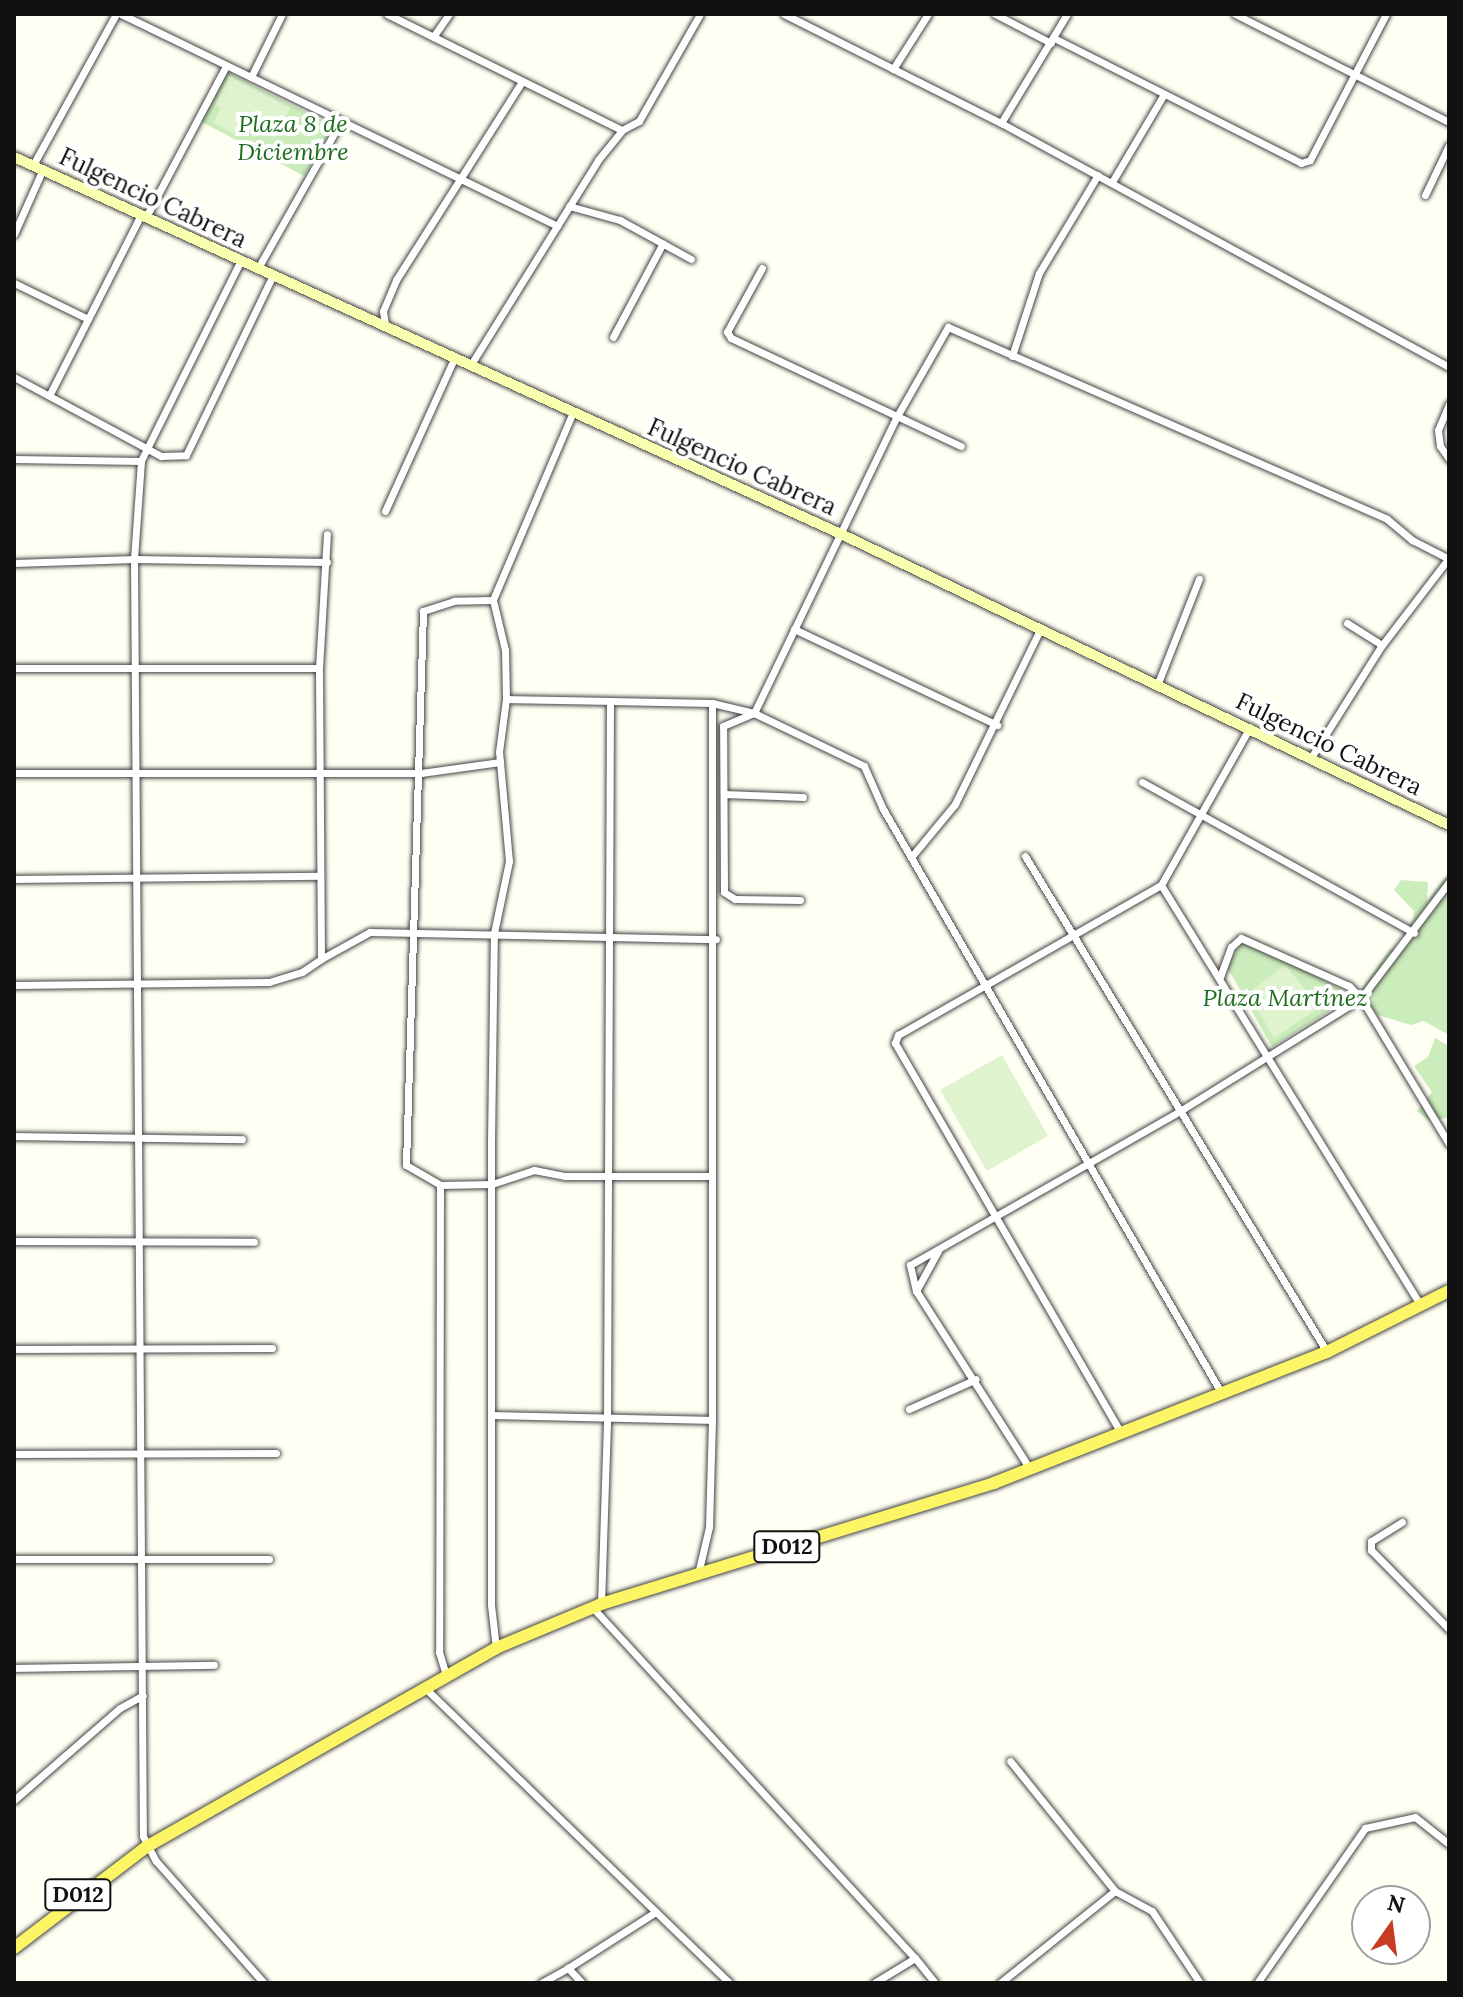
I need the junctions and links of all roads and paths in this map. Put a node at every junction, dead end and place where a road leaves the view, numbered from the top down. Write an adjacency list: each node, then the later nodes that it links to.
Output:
1 (119, 14): 14 (street); 26 (street)
2 (282, 14): 17 (street)
3 (387, 14): 12 (street)
4 (449, 14): 12 (street)
5 (700, 14): 23 (street)
6 (784, 14): 15 (street)
7 (928, 14): 15 (street)
8 (995, 14): 13 (street)
9 (1067, 14): 13 (street)
10 (1235, 14): 16 (street)
11 (1386, 14): 16 (street)
12 (433, 37): 18 (street)
13 (1052, 40): 19 (street); 22 (street)
14 (226, 66): 17 (street); 32 (street)
15 (893, 69): 22 (street)
16 (1354, 75): 19 (street); 20 (street)
17 (251, 77): 21 (street)
18 (521, 83): 23 (street); 28 (street)
19 (1164, 94): 29 (street)
20 (1449, 122)
21 (340, 123): 28 (street); 38 (street)
22 (1001, 123): 27 (street)
23 (622, 130): 31 (street)
24 (1449, 145): 30 (street)
25 (14, 157): 26 (main road, Fulgencio Cabrera)
26 (38, 167): 32 (main road, Fulgencio Cabrera); 34 (street)
27 (1098, 175): 29 (street); 45 (street)
28 (457, 179): 33 (street); 43 (street)
29 (1112, 182): 48 (street)
30 (1425, 195)
31 (569, 206): 33 (street); 35 (street)
32 (144, 216): 37 (main road, Fulgencio Cabrera); 42 (street)
33 (557, 226): 47 (street)
34 (14, 234)
35 (663, 243): 36 (street); 44 (street)
36 (691, 259)
37 (241, 260): 38 (main road, Fulgencio Cabrera); 55 (street)
38 (258, 268): 40 (main road, Fulgencio Cabrera)
39 (762, 268): 53 (street)
40 (273, 275): 43 (main road, Fulgencio Cabrera); 55 (street)
41 (14, 283): 42 (street)
42 (88, 319): 50 (street)
43 (385, 325): 46 (main road, Fulgencio Cabrera)
44 (613, 337)
45 (1012, 356): 53 (street); 63 (street)
46 (454, 359): 47 (main road, Fulgencio Cabrera); 59 (street)
47 (470, 366): 52 (main road, Fulgencio Cabrera)
48 (1449, 367)
49 (14, 377): 50 (street)
50 (50, 394): 55 (street)
51 (1449, 404): 57 (street)
52 (573, 412): 61 (main road, Fulgencio Cabrera); 67 (street)
53 (896, 418): 54 (street); 61 (street)
54 (961, 446)
55 (147, 449): 58 (street)
56 (14, 459): 58 (street)
57 (1449, 459)
58 (141, 461): 62 (street)
59 (385, 511)
60 (327, 534): 64 (street)
61 (841, 534): 69 (main road, Fulgencio Cabrera); 70 (street)
62 (134, 559): 64 (street); 65 (street); 73 (street)
63 (1449, 559): 71 (street)
64 (327, 562): 74 (street)
65 (14, 563)
66 (1199, 579): 75 (street)
67 (493, 600): 76 (street); 87 (street)
68 (1347, 623): 71 (street)
69 (1041, 628): 75 (main road, Fulgencio Cabrera); 80 (street)
70 (794, 629): 79 (street); 80 (street)
71 (1382, 645): 82 (street)
72 (14, 668): 73 (street)
73 (136, 668): 74 (street); 84 (street)
74 (319, 668): 85 (street)
75 (1158, 683): 81 (main road, Fulgencio Cabrera)
76 (506, 699): 77 (street); 83 (street)
77 (610, 701): 78 (street); 105 (street)
78 (712, 703): 79 (street); 106 (street)
79 (754, 713): 89 (street); 93 (street)
80 (997, 725): 93 (street)
81 (1250, 727): 82 (main road, Fulgencio Cabrera); 91 (street)
82 (1312, 756): 92 (main road, Fulgencio Cabrera)
83 (500, 762): 87 (street); 103 (street)
84 (137, 771): 85 (street); 86 (street); 96 (street)
85 (319, 771): 87 (street); 95 (street)
86 (14, 773)
87 (421, 773): 102 (street)
88 (1142, 782): 91 (street)
89 (724, 794): 90 (street); 100 (street)
90 (803, 797)
91 (1202, 815): 99 (street); 104 (street)
92 (1449, 825)
93 (912, 856): 111 (street)
94 (1025, 856): 101 (street)
95 (319, 876): 96 (street); 107 (street)
96 (138, 878): 97 (street); 109 (street)
97 (14, 879)
98 (1449, 882): 104 (street)
99 (1161, 885): 101 (street); 108 (street)
100 (800, 900)
101 (1074, 931): 111 (street); 114 (street)
102 (416, 933): 103 (street); 107 (street); 123 (street)
103 (494, 933): 105 (street); 122 (street)
104 (1414, 933): 112 (street)
105 (608, 934): 106 (street); 120 (street)
106 (716, 939): 121 (street)
107 (321, 959): 109 (street)
108 (1220, 977): 112 (street); 113 (street)
109 (138, 984): 110 (street); 115 (street)
110 (14, 985)
111 (987, 985): 119 (street); 124 (street)
112 (1361, 998): 113 (street); 118 (street)
113 (1271, 1057): 114 (street); 131 (street)
114 (1183, 1109): 119 (street); 135 (street)
115 (139, 1135): 116 (street); 117 (street); 126 (street)
116 (14, 1136)
117 (242, 1139)
118 (1449, 1144)
119 (1090, 1162): 124 (street); 137 (street)
120 (609, 1176): 121 (street); 122 (street); 140 (street)
121 (708, 1176): 141 (street)
122 (492, 1184): 123 (street); 139 (street)
123 (440, 1185): 158 (street)
124 (999, 1215): 128 (street); 142 (street)
125 (14, 1241): 126 (street)
126 (141, 1241): 127 (street); 132 (street)
127 (254, 1242)
128 (938, 1251): 129 (street); 129 (street)
129 (916, 1291): 136 (street)
130 (1449, 1291): 131 (main road, D012)
131 (1421, 1306): 135 (main road, D012)
132 (141, 1348): 133 (street); 134 (street); 143 (street)
133 (272, 1348)
134 (14, 1349)
135 (1327, 1352): 137 (main road, D012)
136 (976, 1379): 138 (street); 146 (street)
137 (1222, 1394): 142 (main road, D012)
138 (909, 1409)
139 (493, 1415): 140 (street); 154 (street)
140 (607, 1419): 141 (street); 152 (street)
141 (712, 1420): 151 (street)
142 (1122, 1435): 146 (main road, D012)
143 (143, 1453): 144 (street); 145 (street); 150 (street)
144 (276, 1453)
145 (14, 1454)
146 (1030, 1469): 151 (main road, D012)
147 (1402, 1522): 153 (street)
148 (14, 1559): 150 (street)
149 (269, 1559): 150 (street)
150 (141, 1560): 156 (street)
151 (698, 1574): 152 (main road, D012)
152 (597, 1606): 154 (main road, D012); 168 (street)
153 (1449, 1629)
154 (496, 1648): 158 (main road, D012)
155 (214, 1665): 156 (street)
156 (142, 1666): 157 (street); 160 (street)
157 (14, 1668)
158 (446, 1675): 159 (main road, D012)
159 (424, 1687): 164 (main road, D012); 166 (street)
160 (143, 1695): 162 (street); 164 (street)
161 (1010, 1761): 165 (street)
162 (14, 1800)
163 (1449, 1844): 178 (street)
164 (146, 1847): 167 (main road, D012); 170 (street)
165 (1115, 1891): 176 (street); 177 (street)
166 (654, 1913): 169 (street); 173 (street)
167 (14, 1948)
168 (915, 1958): 174 (street); 175 (street)
169 (568, 1968): 171 (street); 172 (street)
170 (264, 1983)
171 (541, 1983)
172 (582, 1983)
173 (729, 1983)
174 (874, 1983)
175 (935, 1983)
176 (1000, 1983)
177 (1200, 1983)
178 (1257, 1983)

